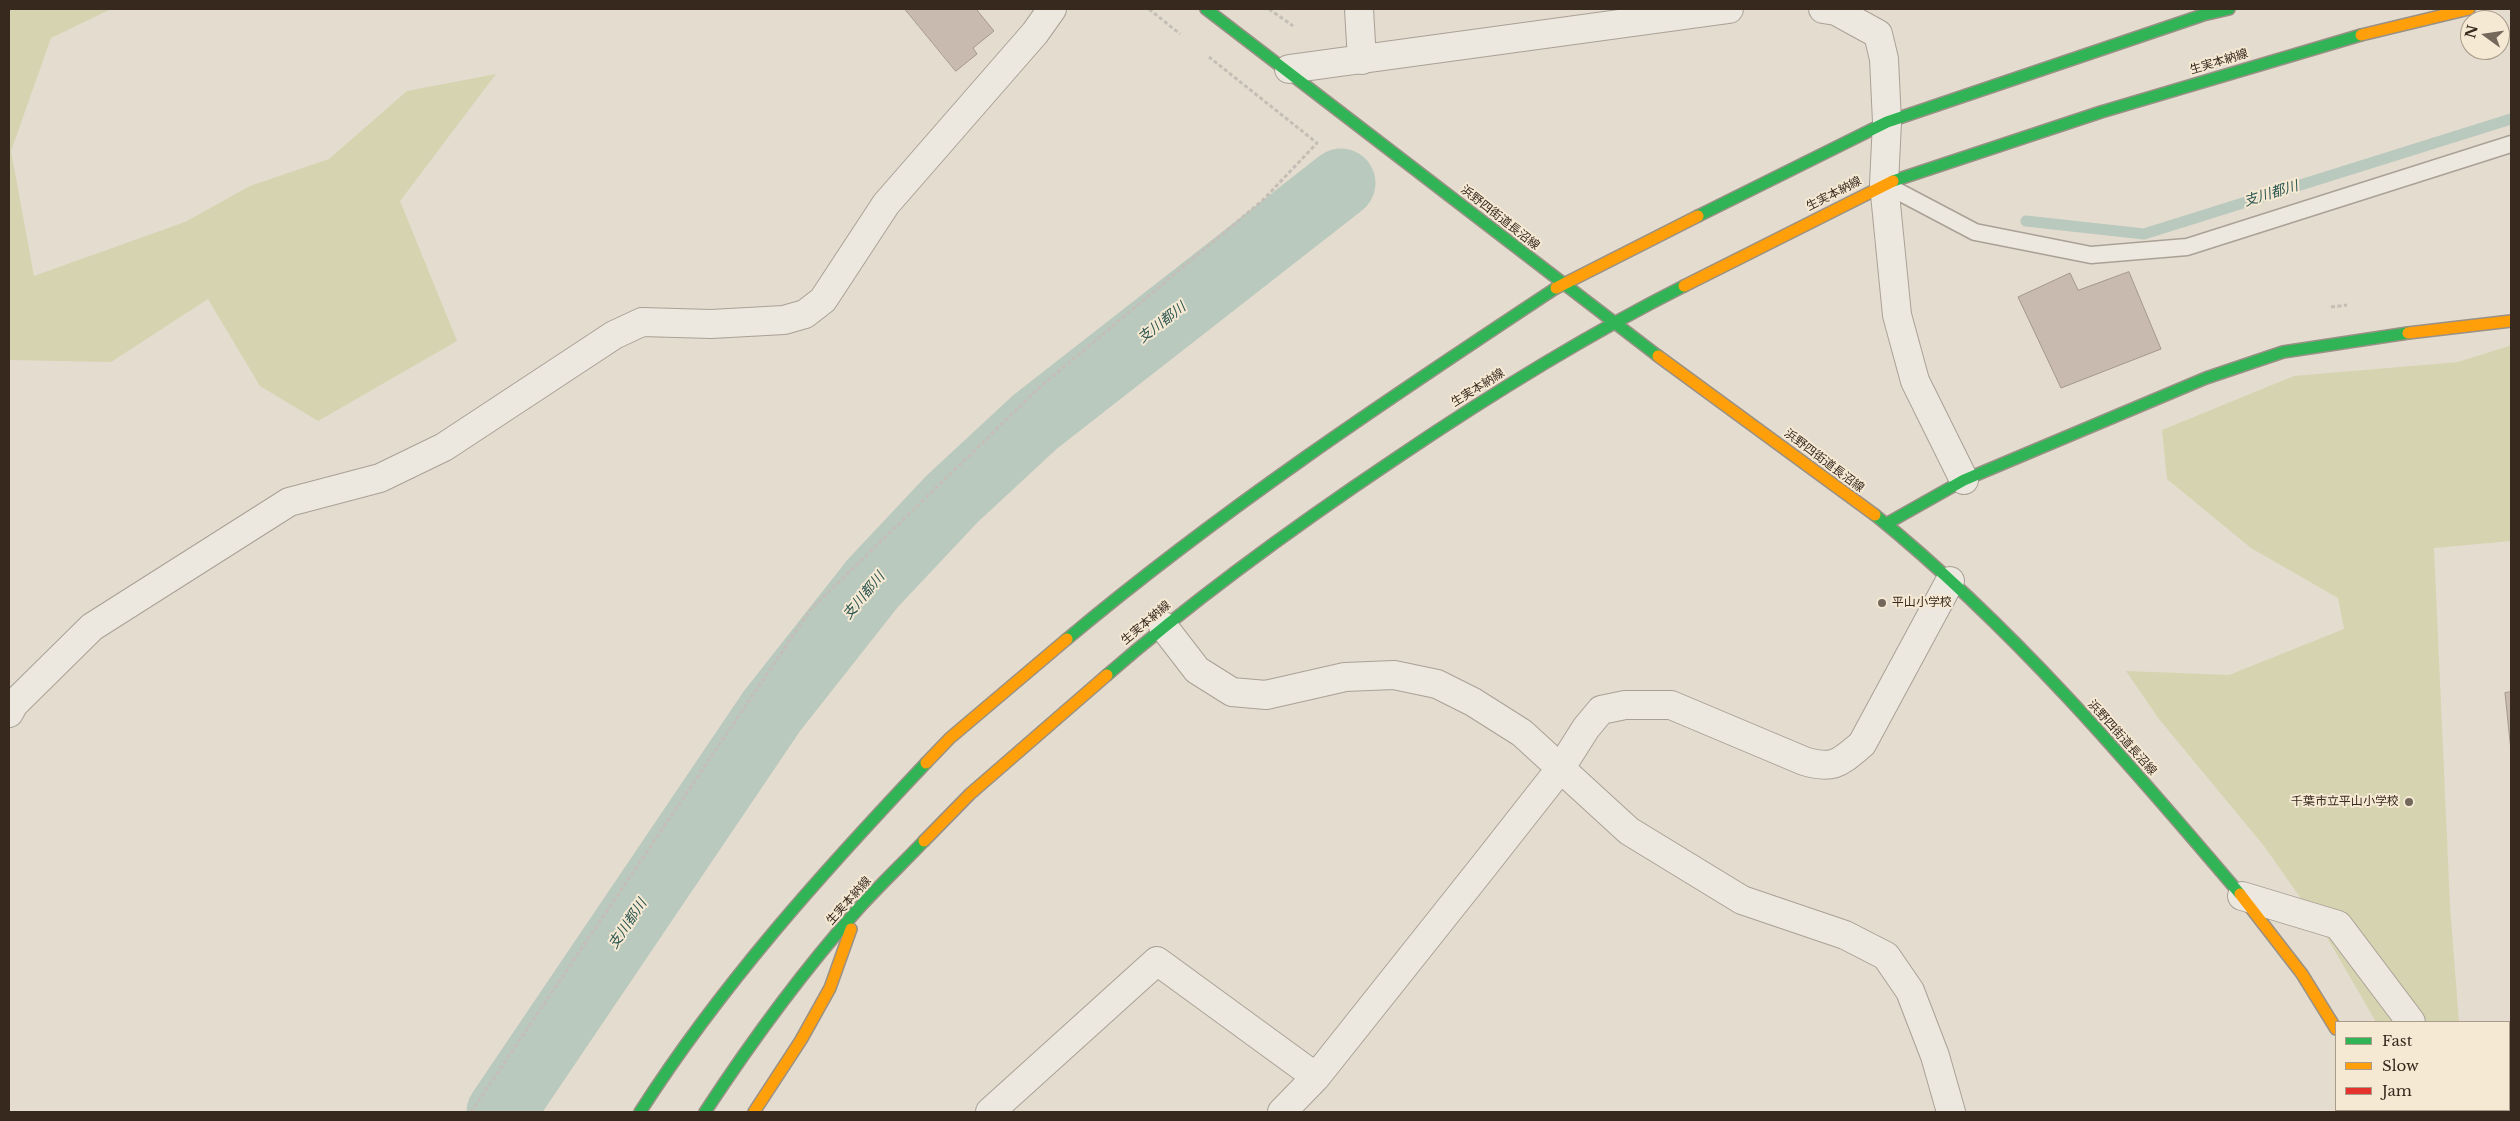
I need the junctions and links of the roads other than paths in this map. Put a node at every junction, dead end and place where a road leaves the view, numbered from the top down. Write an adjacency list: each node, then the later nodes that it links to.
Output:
1 (1052, 9): 21 (street)
2 (1206, 9): 10 (main road, 浜野四街道長沼線)
3 (1359, 9): 9 (street)
4 (1729, 9): 9 (street)
5 (1823, 9): 8 (street)
6 (2229, 9): 11 (main road)
7 (2469, 9): 13 (main road, 生実本納線)
8 (1880, 21): 11 (street)
9 (1362, 60): 10 (street)
10 (1288, 69): 14 (main road, 浜野四街道長沼線)
11 (1887, 122): 13 (street); 14 (main road)
12 (2511, 144): 13 (lane)
13 (1884, 184): 15 (main road, 生実本納線); 17 (street)
14 (1562, 284): 15 (main road, 浜野四街道長沼線); 28 (main road)
15 (1612, 322): 18 (main road, 浜野四街道長沼線); 20 (main road, 生実本納線)
16 (2507, 323): 17 (main road)
17 (1964, 480): 18 (main road)
18 (1886, 524): 19 (main road, 浜野四街道長沼線)
19 (1950, 581): 22 (street); 23 (main road, 浜野四街道長沼線)
20 (1163, 626): 22 (street); 24 (main road, 生実本納線)
21 (9, 713)
22 (1560, 769): 27 (street); 33 (street)
23 (2242, 896): 25 (street); 26 (main road, 浜野四街道長沼線)
24 (858, 909): 29 (main road, 生実本納線); 30 (main road)
25 (2409, 1021)
26 (2335, 1027)
27 (1316, 1076): 31 (street); 32 (street)
28 (640, 1112)
29 (705, 1112)
30 (754, 1112)
31 (990, 1112)
32 (1282, 1112)
33 (1951, 1112)

